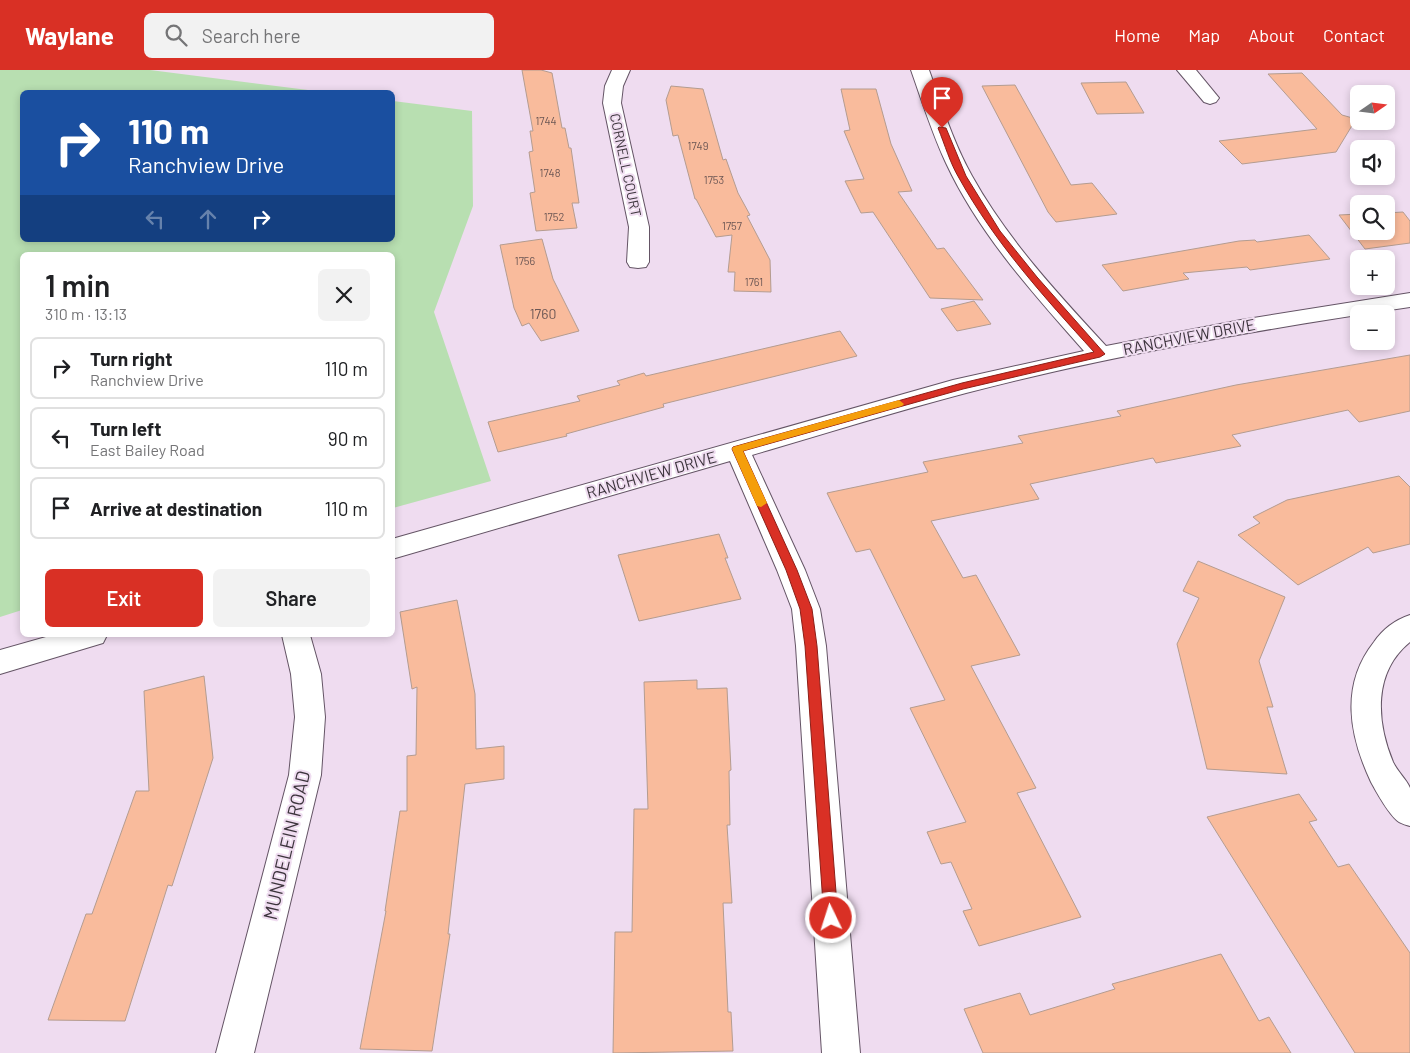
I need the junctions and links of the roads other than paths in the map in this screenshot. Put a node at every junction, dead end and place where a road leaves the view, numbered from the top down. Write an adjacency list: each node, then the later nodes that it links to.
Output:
1 (621, 70): 5 (street, CORNELL COURT)
2 (920, 70): 7 (street)
3 (1186, 70): 4 (street)
4 (1210, 98)
5 (638, 262)
6 (1410, 300): 7 (street, RANCHVIEW DRIVE)
7 (1100, 354): 8 (street, RANCHVIEW DRIVE)
8 (737, 449): 9 (street, RANCHVIEW DRIVE); 16 (street)
9 (395, 547)
10 (1410, 626): 14 (street)
11 (86, 637): 13 (street)
12 (297, 637): 15 (street, MUNDELEIN ROAD)
13 (0, 662)
14 (1410, 812)
15 (235, 1053)
16 (840, 1053)

